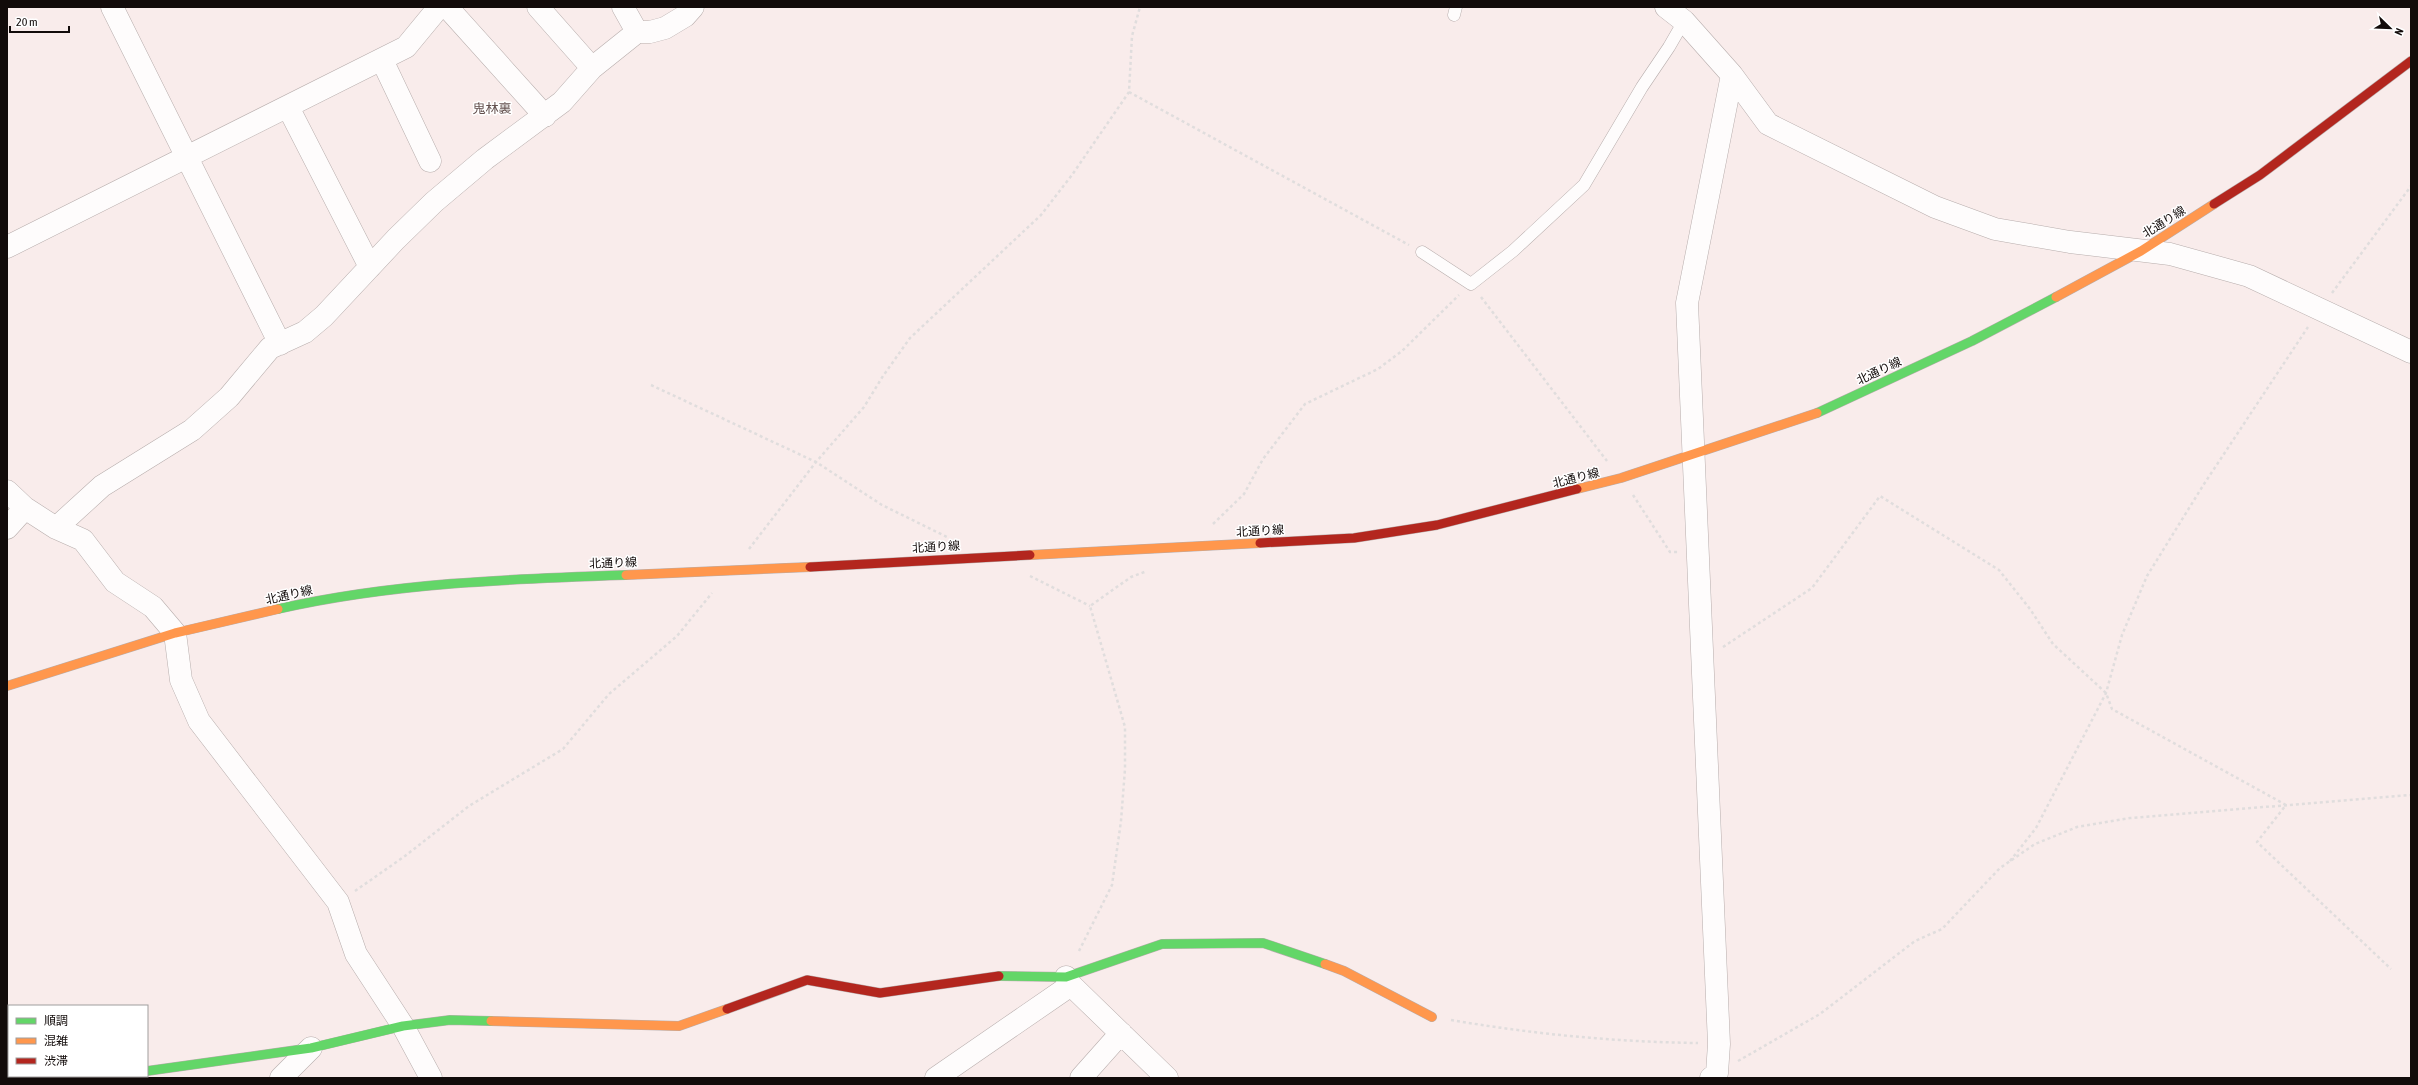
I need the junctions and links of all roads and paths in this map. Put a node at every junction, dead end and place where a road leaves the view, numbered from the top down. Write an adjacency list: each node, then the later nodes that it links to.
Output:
1 (112, 7): 18 (street)
2 (439, 7): 11 (street)
3 (447, 7): 17 (street)
4 (538, 7): 13 (street)
5 (624, 7): 10 (street)
6 (694, 7): 10 (street)
7 (1140, 7): 15 (path)
8 (1666, 7): 9 (street)
9 (1687, 14): 14 (street); 25 (lane)
10 (638, 32): 13 (street)
11 (382, 60): 16 (street); 19 (street)
12 (2411, 61): 22 (street, 北通り線)
13 (592, 68): 17 (street)
14 (1732, 75): 22 (street); 30 (street)
15 (1129, 92): 23 (path); 31 (path)
16 (288, 107): 18 (street); 24 (street)
17 (545, 116): 24 (street)
18 (186, 158): 21 (street); 27 (street)
19 (430, 161)
20 (2411, 186): 26 (path)
21 (7, 247)
22 (2141, 251): 26 (street); 30 (street, 北通り線)
23 (1422, 252): 25 (lane)
24 (370, 267): 27 (street)
25 (1471, 284): 32 (path); 38 (path)
26 (2320, 310): 28 (street); 47 (path)
27 (280, 344): 36 (street)
28 (2411, 352)
29 (651, 385): 31 (path)
30 (1693, 456): 32 (street, 北通り線); 39 (street)
31 (816, 462): 37 (path); 41 (path)
32 (1621, 478): 38 (street, 北通り線); 39 (path)
33 (7, 491): 34 (street)
34 (25, 508): 35 (street); 36 (street)
35 (7, 528)
36 (56, 528): 44 (street)
37 (952, 539)
38 (1190, 546): 41 (street, 北通り線)
39 (1697, 552): 45 (street)
40 (1151, 569): 43 (path)
41 (731, 571): 44 (street, 北通り線); 51 (path)
42 (1029, 576): 43 (path)
43 (1090, 606): 53 (path)
44 (175, 633): 46 (street, 北通り線); 51 (street)
45 (1702, 661): 47 (path); 57 (street)
46 (7, 686)
47 (2106, 693): 49 (path); 50 (path)
48 (2411, 795): 49 (path)
49 (2286, 805): 50 (path); 52 (path)
50 (2010, 861): 60 (path)
51 (338, 902): 55 (street)
52 (2391, 969)
53 (1069, 981): 54 (street); 55 (street); 56 (street); 63 (street)
54 (1432, 1016): 57 (path)
55 (403, 1026): 58 (street); 62 (street)
56 (1121, 1033): 64 (street); 65 (street)
57 (1719, 1044): 60 (street)
58 (311, 1048): 59 (street); 61 (street)
59 (148, 1071)
60 (1714, 1075)
61 (281, 1078)
62 (430, 1078)
63 (936, 1078)
64 (1081, 1078)
65 (1167, 1078)

